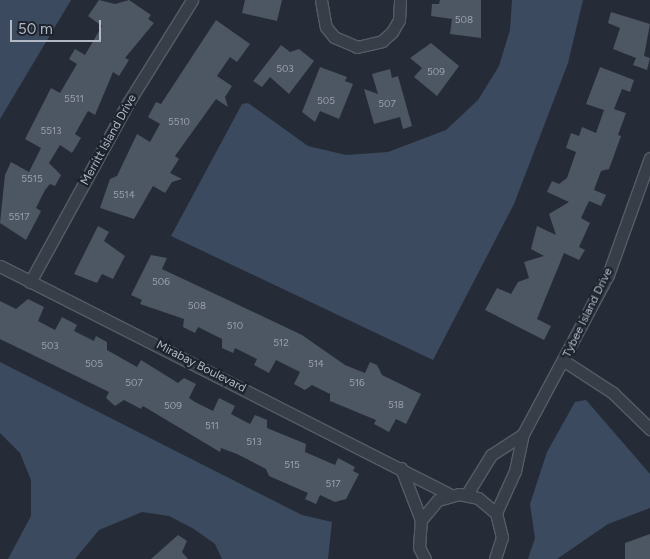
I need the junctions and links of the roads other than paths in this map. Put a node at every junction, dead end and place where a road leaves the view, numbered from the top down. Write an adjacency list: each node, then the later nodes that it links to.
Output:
1 (192, 0): 6 (street, Merritt Island Drive)
2 (321, 0): 3 (street)
3 (400, 0)
4 (650, 158): 7 (street, Tybee Island Drive)
5 (0, 266): 6 (street, Mirabay Boulevard)
6 (30, 282): 12 (street, Mirabay Boulevard)
7 (564, 362): 8 (street); 9 (street, Tybee Island Drive)
8 (650, 429)
9 (523, 434): 10 (street, Tybee Island Drive); 11 (street, Tybee Island Drive)
10 (494, 453): 11 (street); 14 (street, Tybee Island Drive)
11 (516, 465): 15 (street, Tybee Island Drive)
12 (401, 468): 13 (street, Mirabay Boulevard); 16 (street)
13 (451, 494): 14 (street, Mirabay Boulevard); 16 (street)
14 (467, 494): 15 (street)
15 (496, 513): 18 (street)
16 (421, 520): 17 (street)
17 (425, 559)
18 (495, 559)

